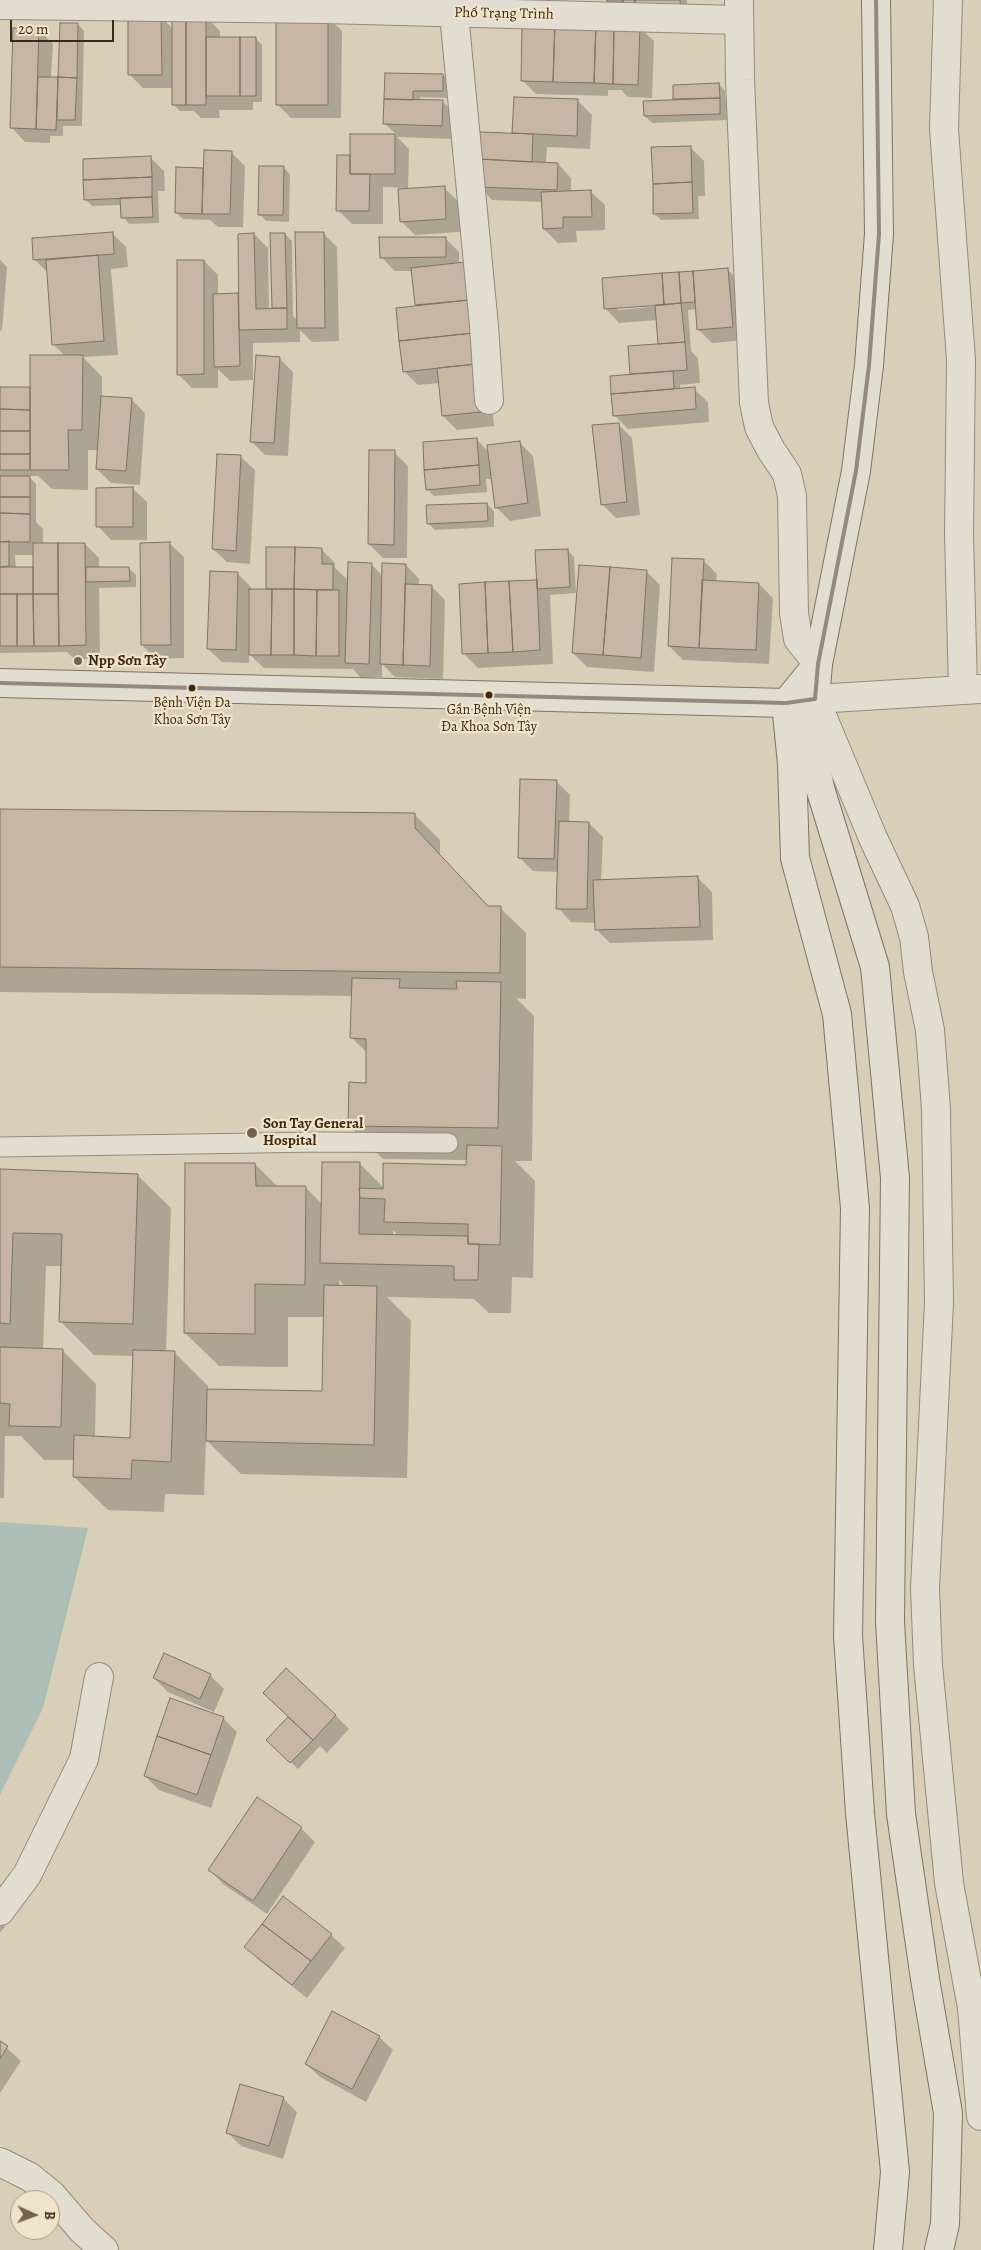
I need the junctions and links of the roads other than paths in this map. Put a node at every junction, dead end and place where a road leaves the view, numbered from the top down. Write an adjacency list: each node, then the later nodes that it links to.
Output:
1 (876, 0): 7 (main road)
2 (948, 0): 9 (main road)
3 (0, 5): 5 (main road, Phố Trạng Trình)
4 (738, 10): 5 (main road, Phố Trạng Trình); 7 (main road)
5 (454, 14): 6 (main road)
6 (489, 400)
7 (818, 664): 10 (main road); 11 (main road)
8 (0, 683): 11 (main road)
9 (972, 689): 10 (main road)
10 (815, 699): 11 (main road); 16 (main road); 20 (main road)
11 (786, 704): 19 (main road)
12 (448, 1143): 13 (lane)
13 (0, 1147)
14 (99, 1677): 15 (main road)
15 (0, 1912)
16 (981, 2116)
17 (0, 2162): 18 (main road)
18 (104, 2250)
19 (888, 2250)
20 (939, 2250)

